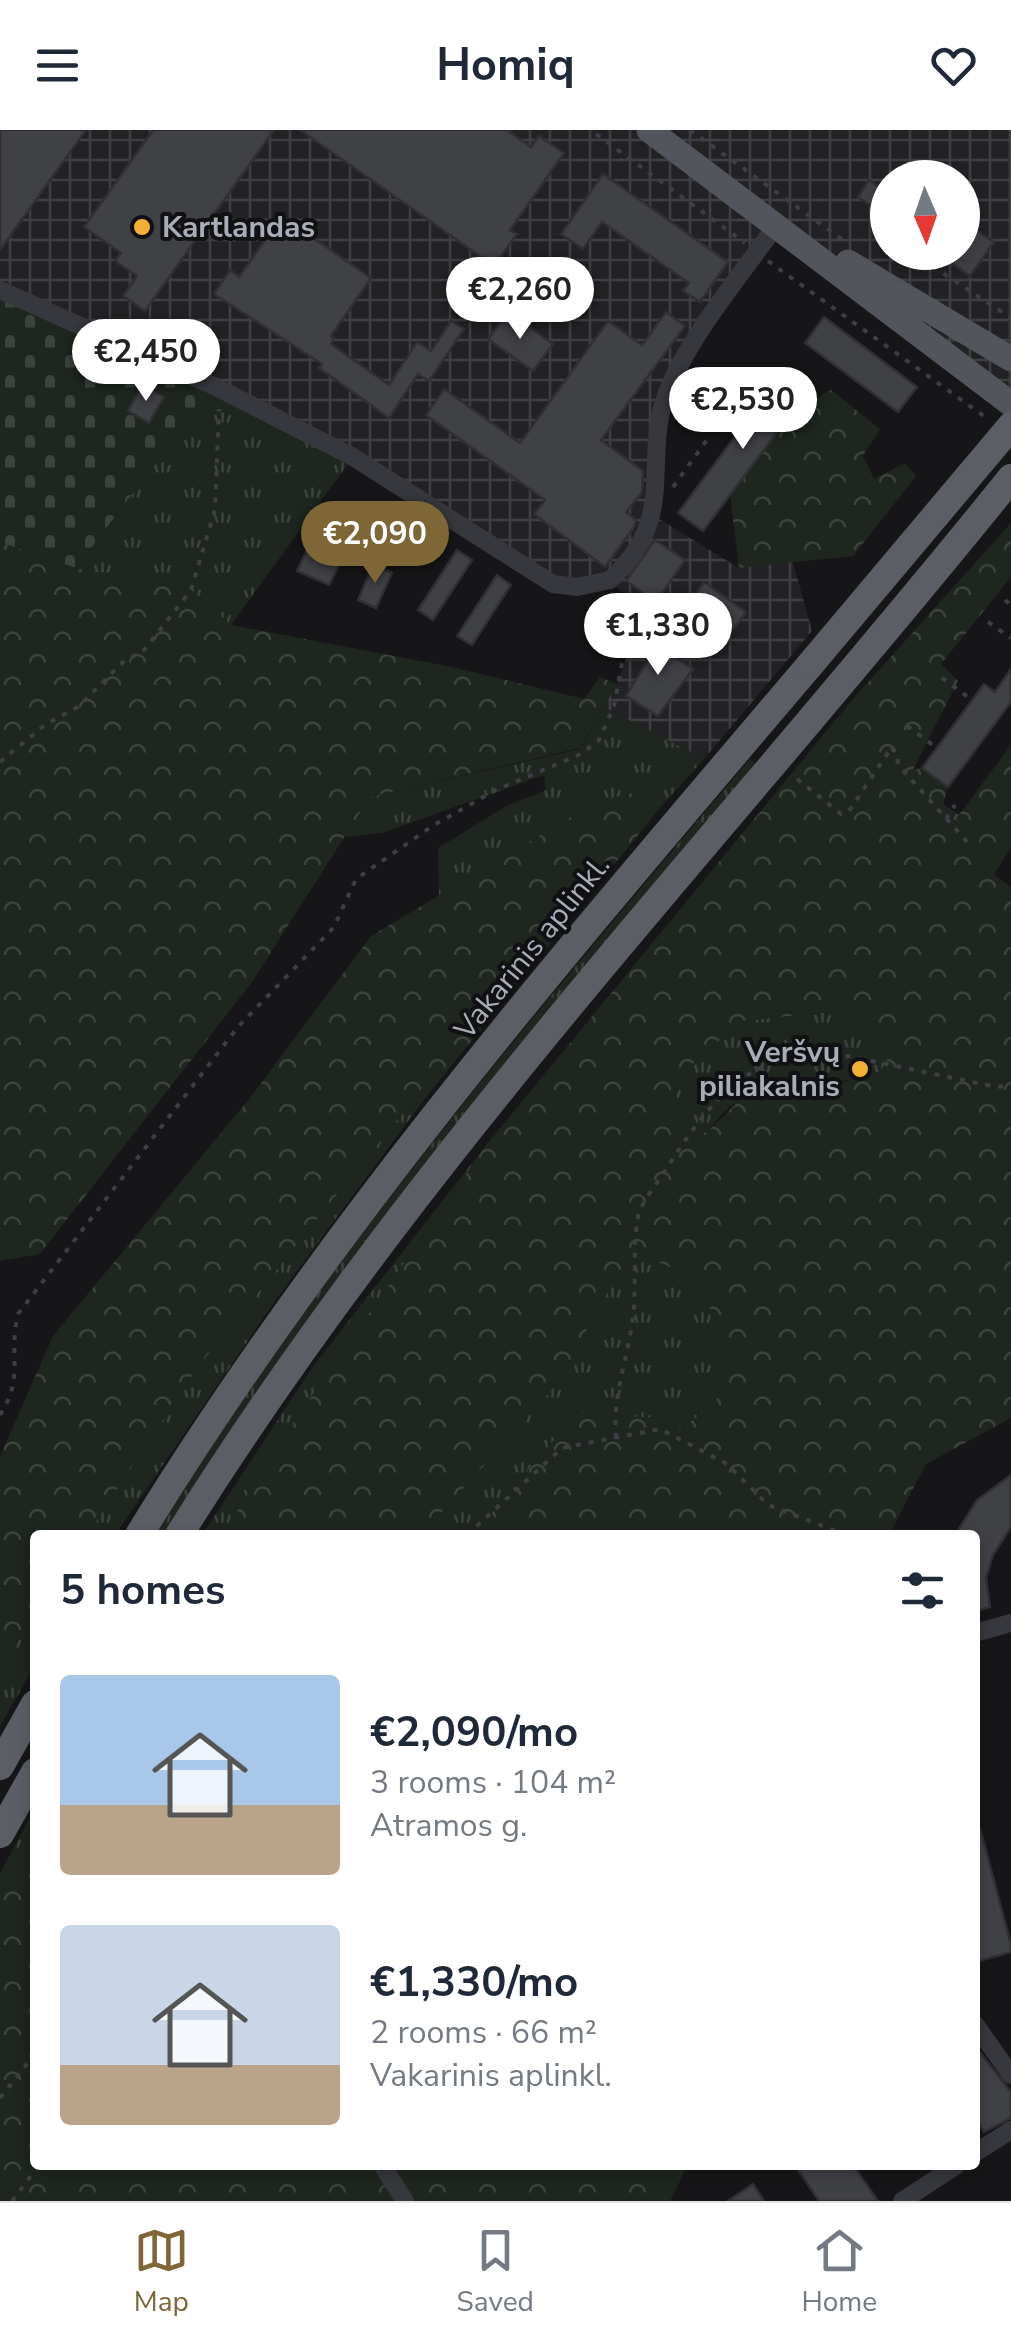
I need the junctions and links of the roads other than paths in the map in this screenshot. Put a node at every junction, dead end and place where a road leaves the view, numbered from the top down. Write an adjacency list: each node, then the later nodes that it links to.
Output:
1 (649, 130): 2 (main road)
2 (778, 224): 3 (street); 4 (main road); 5 (main road)
3 (0, 290)
4 (1011, 359)
5 (1007, 419): 7 (highway, Vakarinis aplinkl., bridge)
6 (1011, 478): 8 (highway)
7 (141, 1530)
8 (182, 1530)
9 (1011, 1624): 10 (street)
10 (980, 1632)
11 (30, 1713): 12 (highway)
12 (0, 1766)
13 (30, 1781): 14 (highway)
14 (0, 1834)
15 (980, 2031): 16 (street)
16 (1011, 2075)
17 (1011, 2130): 18 (street)
18 (980, 2150)
19 (385, 2170): 21 (street)
20 (949, 2170): 22 (street)
21 (406, 2201)
22 (902, 2201)

